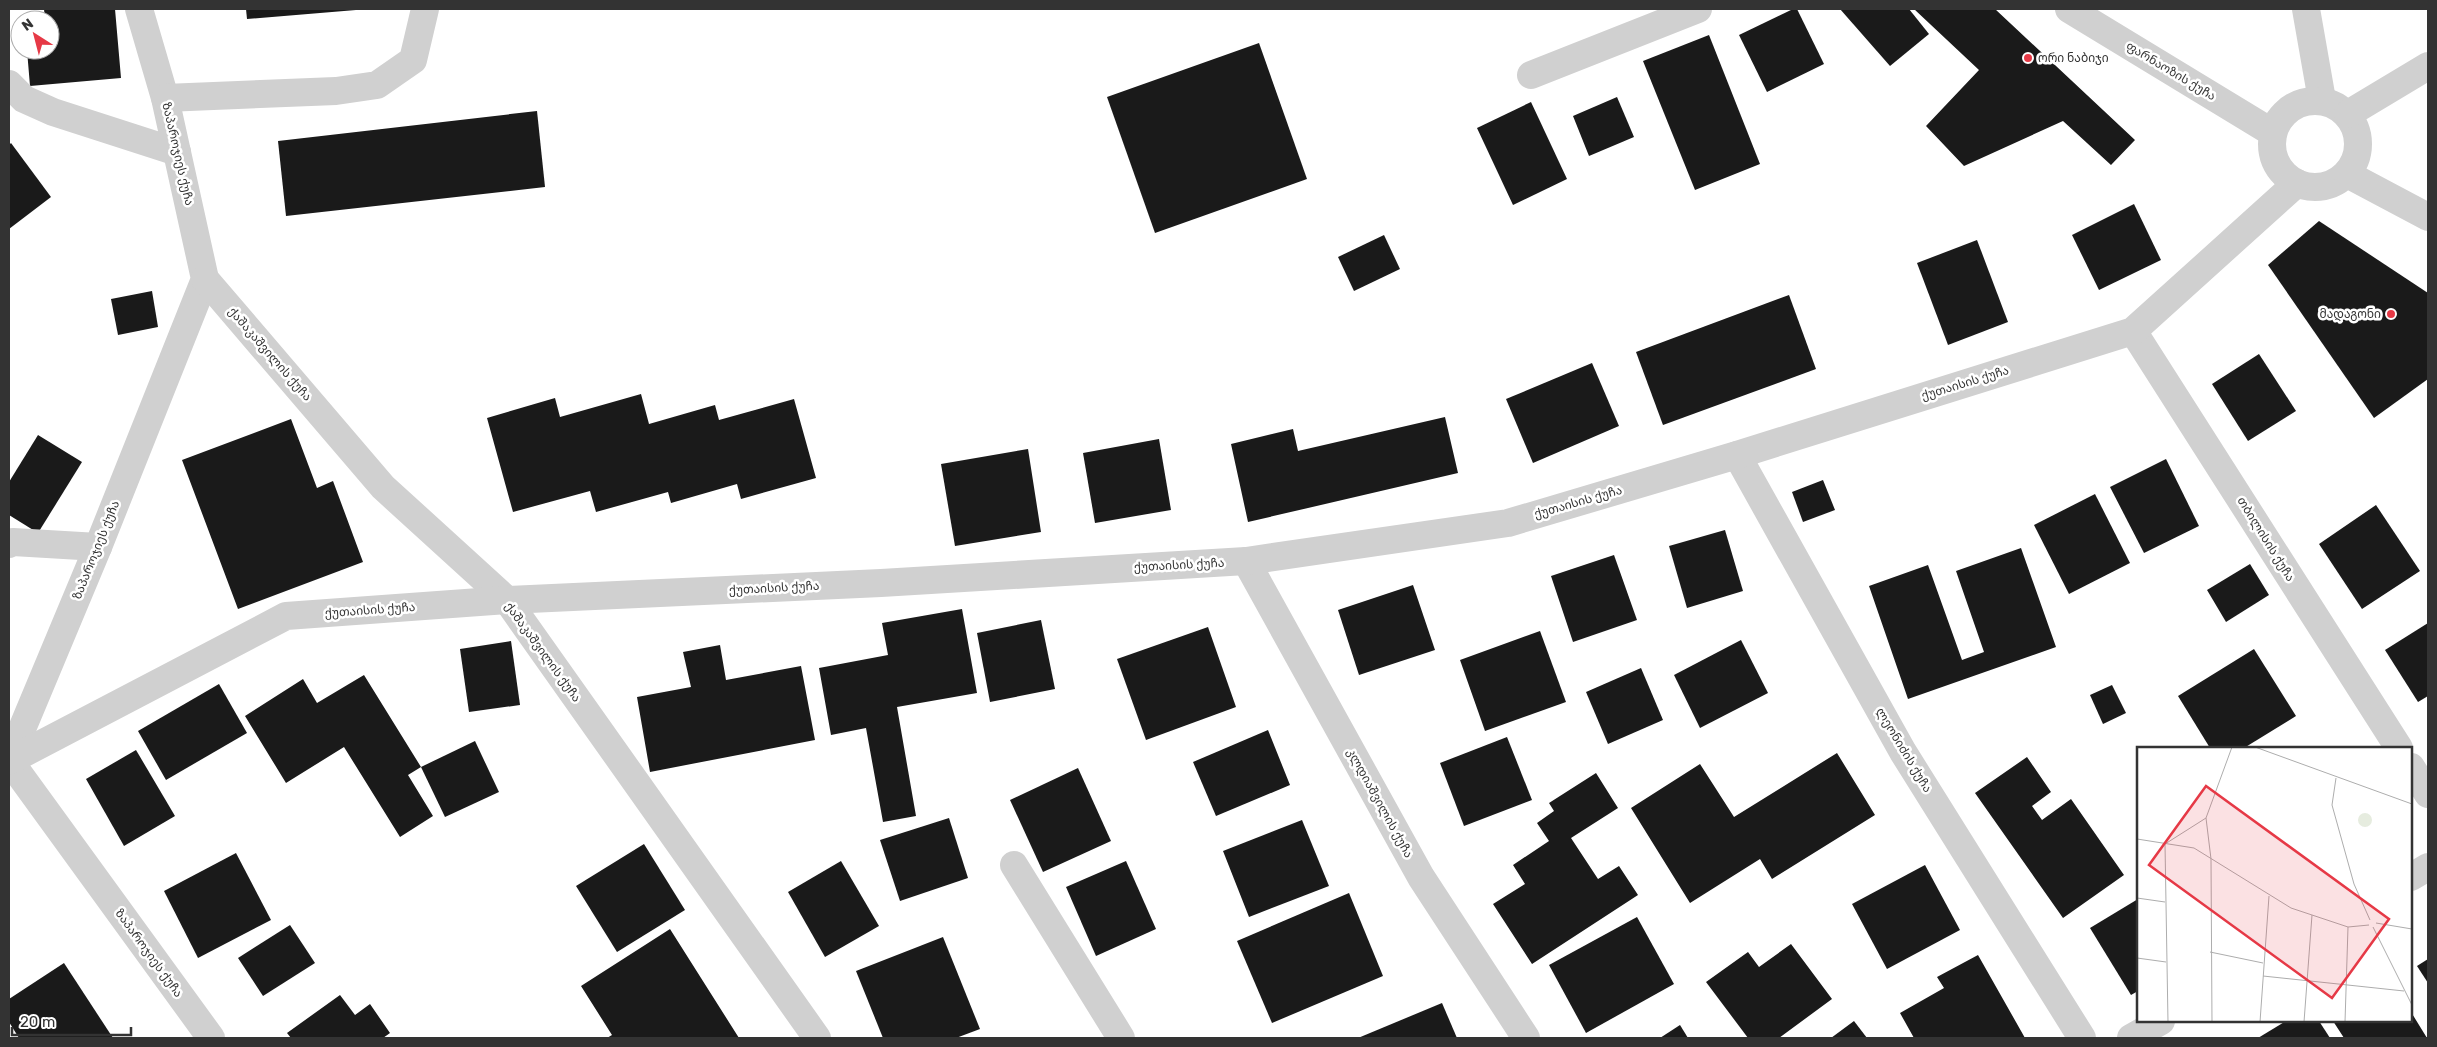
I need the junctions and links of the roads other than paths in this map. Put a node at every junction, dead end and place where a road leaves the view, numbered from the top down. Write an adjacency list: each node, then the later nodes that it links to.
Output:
1 (139, 9): 9 (street, ზაპაროჯიეს ქუჩა)
2 (426, 9): 9 (street)
3 (1698, 9): 7 (street)
4 (2069, 9): 12 (street, ფარნაოზის ქუჩა)
5 (2306, 9): 10 (street)
6 (2428, 66): 11 (street)
7 (1531, 75)
8 (9, 84): 13 (street)
9 (165, 98): 13 (street, ზაპაროჯიეს ქუჩა)
10 (2322, 100): 11 (street); 12 (street)
11 (2348, 114): 14 (street)
12 (2273, 133): 15 (street)
13 (177, 152): 17 (street, ზაპაროჯიეს ქუჩა)
14 (2347, 174): 15 (street); 16 (street)
15 (2297, 183): 18 (street, ქუთაისის ქუჩა)
16 (2428, 217)
17 (205, 279): 21 (street, ზაპაროჯიეს ქუჩა); 23 (street, ქაშაკაშვილის ქუჩა)
18 (2133, 331): 19 (street, ქუთაისის ქუჩა); 24 (street, თბილისის ქუჩა)
19 (1737, 455): 22 (street, ქუთაისის ქუჩა); 36 (street, ლეონიძის ქუჩა)
20 (9, 544): 21 (street)
21 (98, 547): 25 (street, ზაპაროჯიეს ქუჩა)
22 (1246, 561): 23 (street, ქუთაისის ქუჩა); 35 (street, კლდიაშვილის ქუჩა)
23 (507, 600): 25 (street, ქუთაისის ქუჩა); 33 (street, ქაშაკაშვილის ქუჩა)
24 (2398, 747)
25 (9, 761): 32 (street, ზაპაროჯიეს ქუჩა)
26 (2412, 769): 27 (street)
27 (2428, 794)
28 (1014, 865): 34 (street)
29 (2428, 867): 30 (street)
30 (2412, 876)
31 (2159, 1022): 37 (street)
32 (211, 1038)
33 (817, 1038)
34 (1122, 1038)
35 (1526, 1038)
36 (2082, 1038)
37 (2131, 1038)

